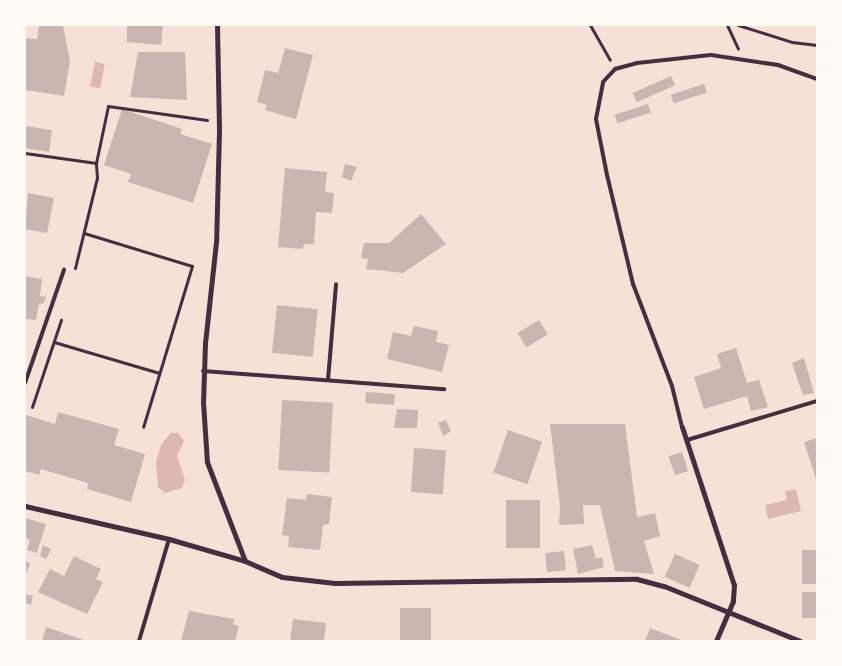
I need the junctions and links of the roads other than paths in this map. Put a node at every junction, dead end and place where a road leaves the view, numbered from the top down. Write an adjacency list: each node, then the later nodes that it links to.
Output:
1 (217, 25): 5 (street)
2 (817, 79): 10 (lane)
3 (64, 270): 7 (lane)
4 (336, 284): 6 (lane)
5 (203, 371): 6 (lane); 14 (street)
6 (328, 380): 8 (lane)
7 (25, 383)
8 (444, 388)
9 (817, 401): 11 (lane)
10 (682, 427): 11 (street)
11 (687, 440): 15 (street)
12 (25, 506): 13 (street)
13 (169, 539): 14 (street); 16 (lane)
14 (245, 561): 15 (street)
15 (728, 613): 17 (street); 18 (street)
16 (139, 641)
17 (716, 641)
18 (800, 641)

